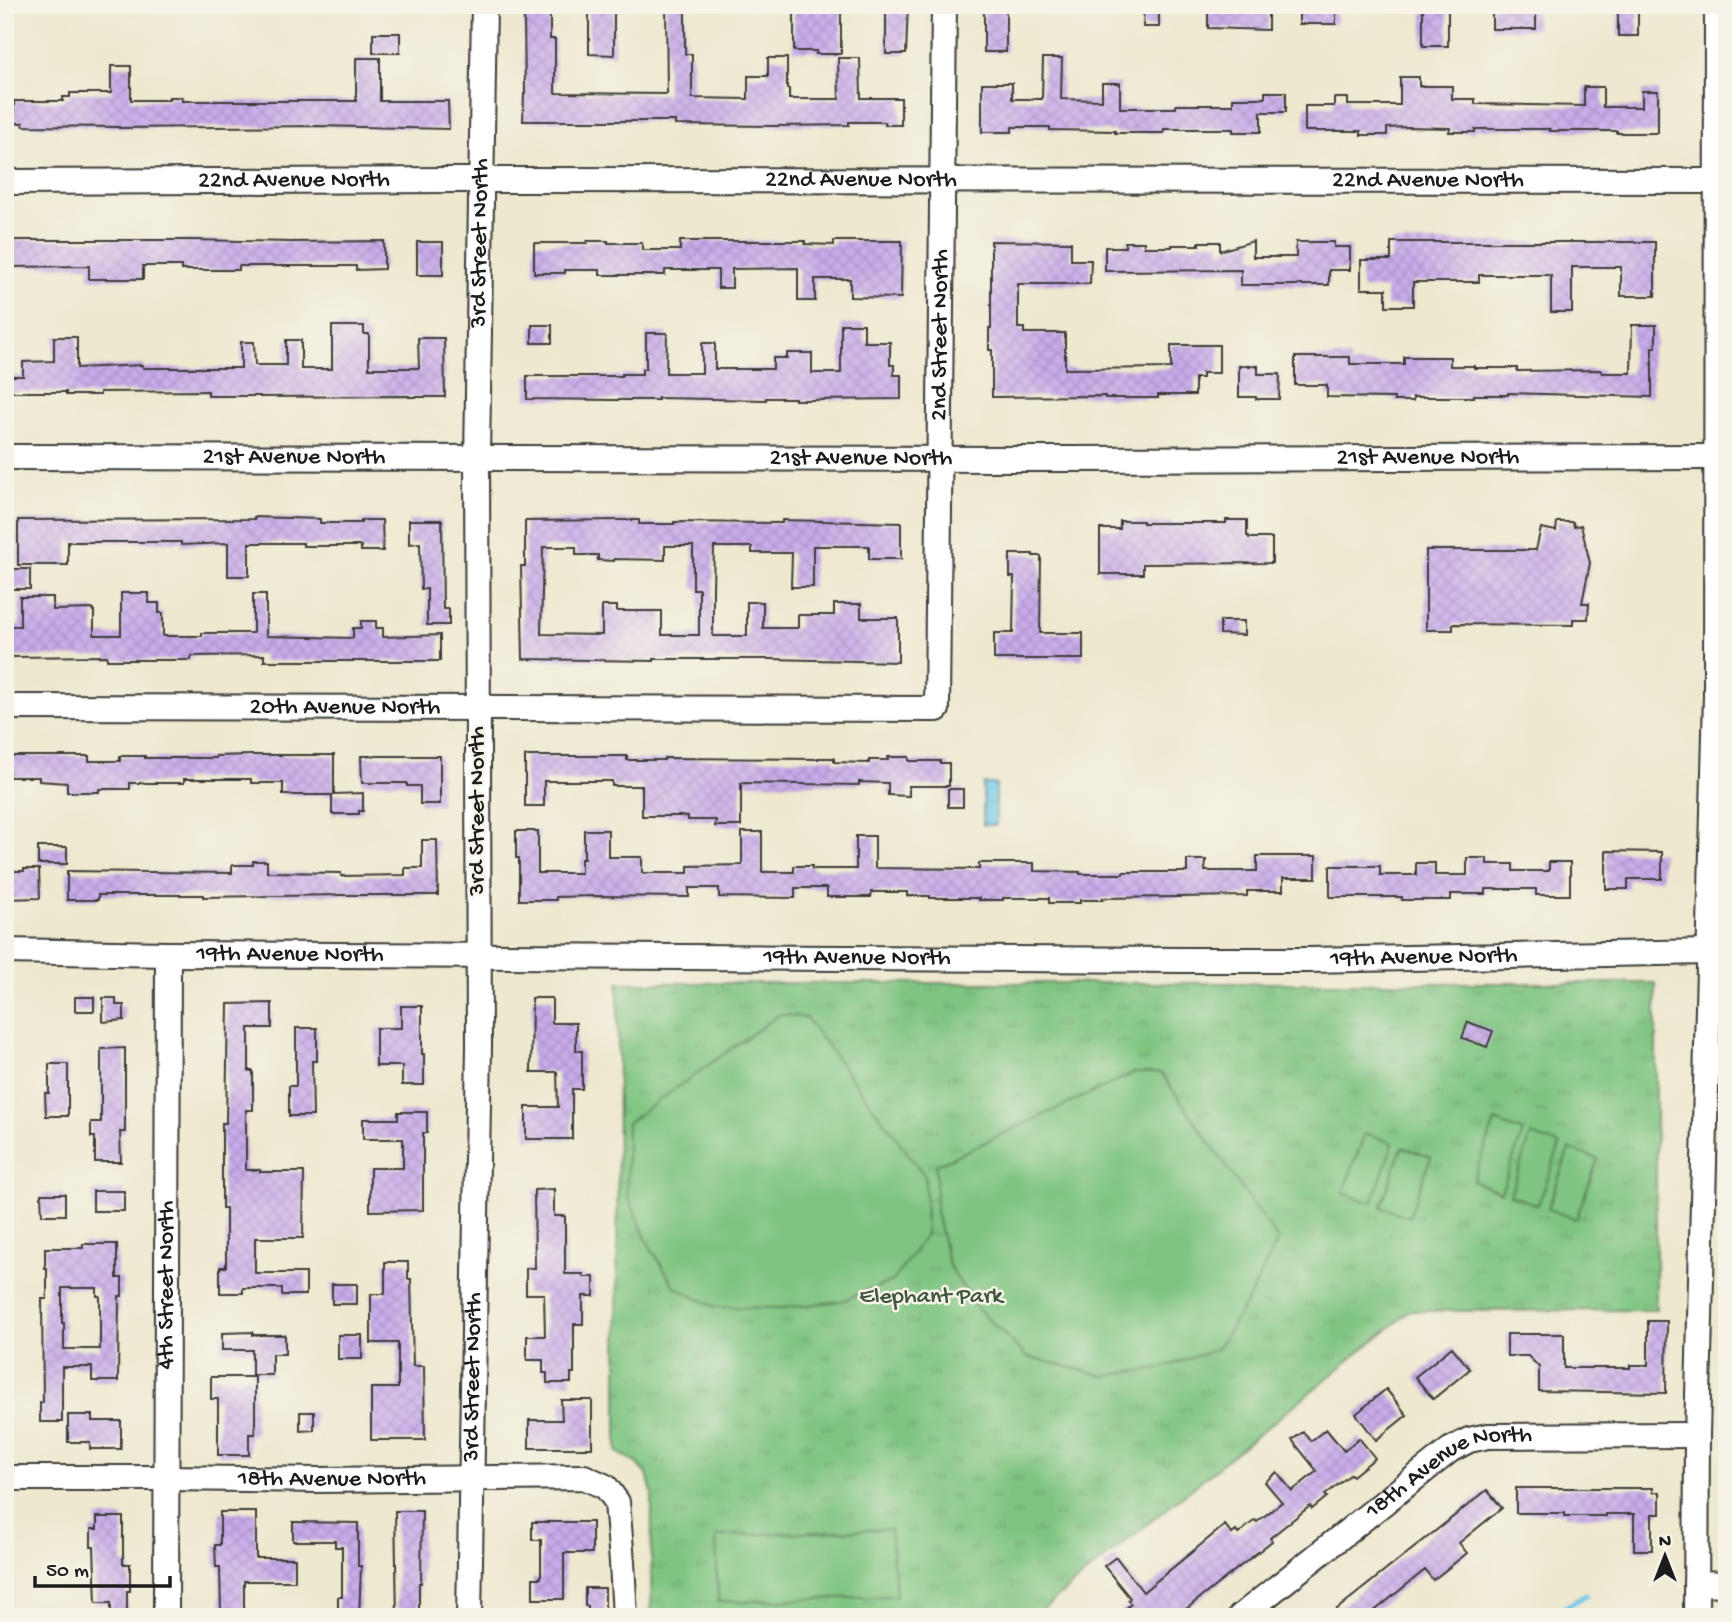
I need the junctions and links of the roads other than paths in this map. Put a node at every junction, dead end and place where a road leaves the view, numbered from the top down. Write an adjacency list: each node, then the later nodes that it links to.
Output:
1 (484, 5): 4 (street, 3rd Street North)
2 (944, 5): 7 (street, 2nd Street North)
3 (1717, 5): 5 (street)
4 (481, 180): 6 (street, 22nd Avenue North); 7 (street, 22nd Avenue North); 10 (street, 3rd Street North)
5 (1716, 181): 7 (street, 22nd Avenue North); 9 (street)
6 (5, 182)
7 (941, 182): 11 (street, 2nd Street North)
8 (5, 457): 10 (street, 21st Avenue North)
9 (1715, 457): 11 (street, 21st Avenue North); 16 (street)
10 (477, 459): 11 (street, 21st Avenue North); 13 (street, 3rd Street North)
11 (939, 459): 14 (street, 2nd Street North)
12 (5, 707): 13 (street, 20th Avenue North)
13 (477, 708): 14 (street, 20th Avenue North); 18 (street, 3rd Street North)
14 (937, 709)
15 (5, 951): 17 (street, 19th Avenue North)
16 (1710, 952): 18 (street, 19th Avenue North); 19 (street)
17 (168, 954): 18 (street, 19th Avenue North); 21 (street, 4th Street North)
18 (478, 955): 22 (street, 3rd Street North)
19 (1697, 1435): 23 (street); 28 (street, 18th Avenue North)
20 (5, 1478): 21 (street, 18th Avenue North)
21 (166, 1478): 22 (street, 18th Avenue North); 25 (street, 4th Street North)
22 (472, 1479): 26 (street, 3rd Street North); 27 (street, 18th Avenue North)
23 (1696, 1583): 24 (street); 29 (street)
24 (1727, 1584)
25 (166, 1617)
26 (469, 1617)
27 (625, 1617)
28 (1240, 1617)
29 (1696, 1617)

